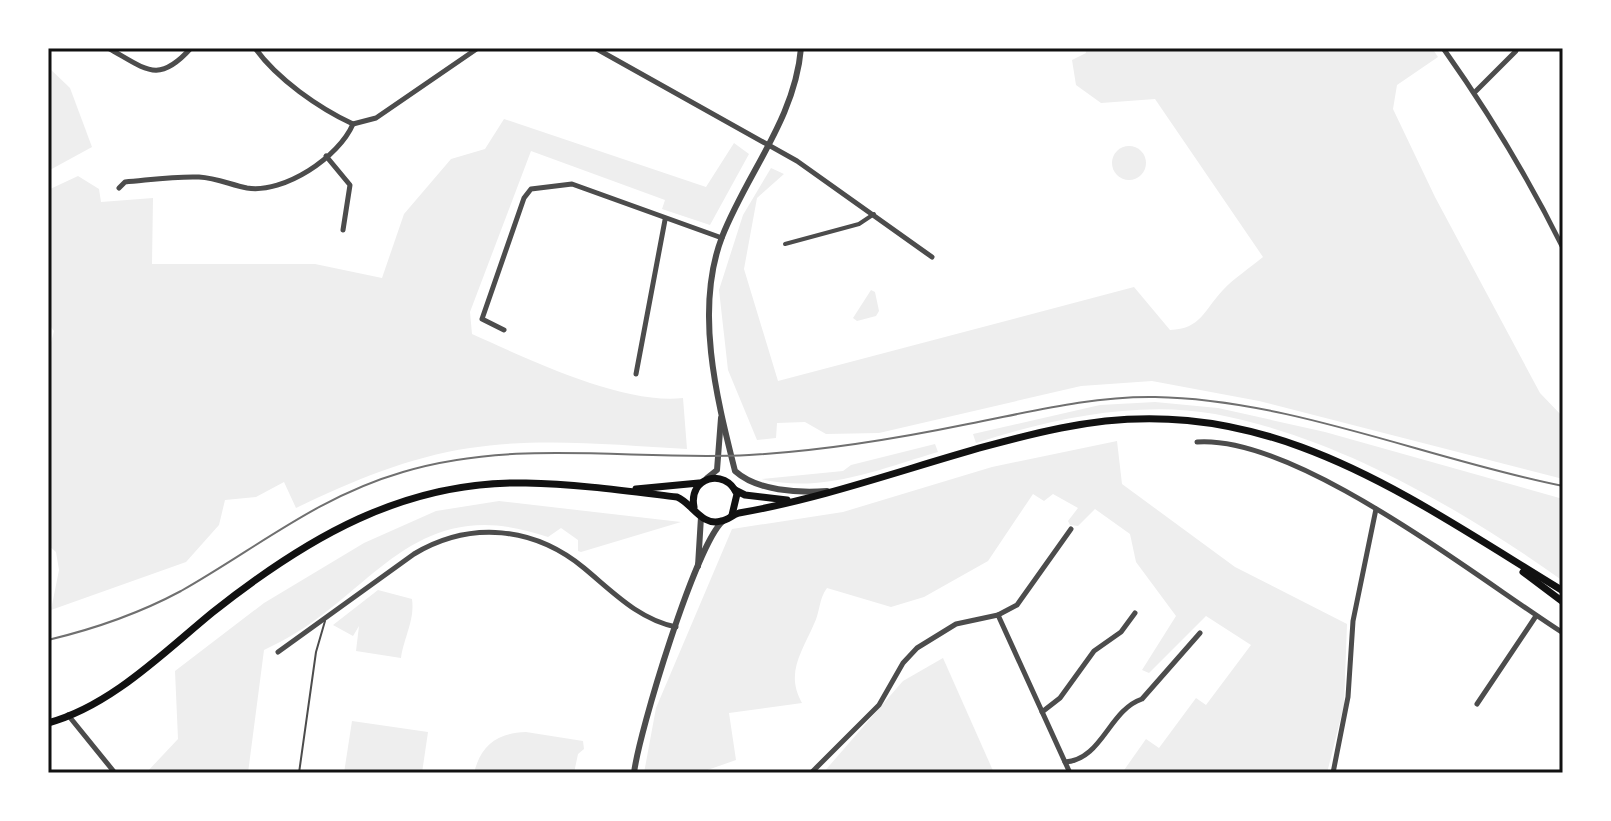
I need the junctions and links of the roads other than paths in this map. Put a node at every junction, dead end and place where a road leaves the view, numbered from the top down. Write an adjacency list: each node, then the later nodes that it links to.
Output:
1 (108, 48): 2 (street)
2 (191, 48)
3 (255, 48): 10 (street)
4 (478, 48): 10 (street)
5 (595, 48): 11 (street)
6 (801, 48): 11 (street)
7 (1443, 48): 9 (street)
8 (1516, 51): 9 (street)
9 (1476, 91): 19 (street)
10 (353, 124): 12 (street)
11 (769, 144): 14 (street); 17 (street)
12 (326, 156): 13 (street); 16 (street)
13 (119, 188)
14 (874, 214): 18 (street); 20 (street)
15 (665, 220): 17 (street); 21 (street); 22 (street)
16 (343, 230)
17 (722, 238): 23 (street)
18 (785, 244)
19 (1563, 248)
20 (932, 257)
21 (504, 330)
22 (636, 374)
23 (722, 415): 25 (street); 26 (street)
24 (1197, 442): 32 (street)
25 (735, 471): 27 (street); 28 (street)
26 (703, 481): 27 (main road); 29 (main road); 31 (main road)
27 (734, 488): 30 (main road); 33 (main road)
28 (838, 489): 30 (main road); 37 (main road)
29 (618, 490): 31 (main road); 51 (main road)
30 (791, 501): 33 (main road)
31 (694, 508): 34 (main road)
32 (1376, 509): 43 (street); 59 (street)
33 (732, 515): 35 (main road)
34 (701, 517): 35 (main road); 38 (street)
35 (723, 521): 38 (street)
36 (1071, 529): 42 (street)
37 (1489, 547): 39 (main road); 40 (main road)
38 (697, 573): 45 (street)
39 (1563, 591)
40 (1563, 602)
41 (1135, 613): 50 (street)
42 (998, 615): 50 (street); 57 (street)
43 (1536, 616): 47 (street); 49 (street)
44 (328, 617): 45 (street); 48 (street); 55 (lane)
45 (676, 627): 56 (street)
46 (1200, 633): 53 (street)
47 (1563, 633)
48 (278, 652)
49 (1477, 704)
50 (1042, 712): 53 (street)
51 (68, 715): 52 (main road); 54 (street)
52 (51, 724)
53 (1065, 762): 58 (street)
54 (115, 773)
55 (299, 773)
56 (634, 773)
57 (811, 773)
58 (1070, 773)
59 (1333, 773)

